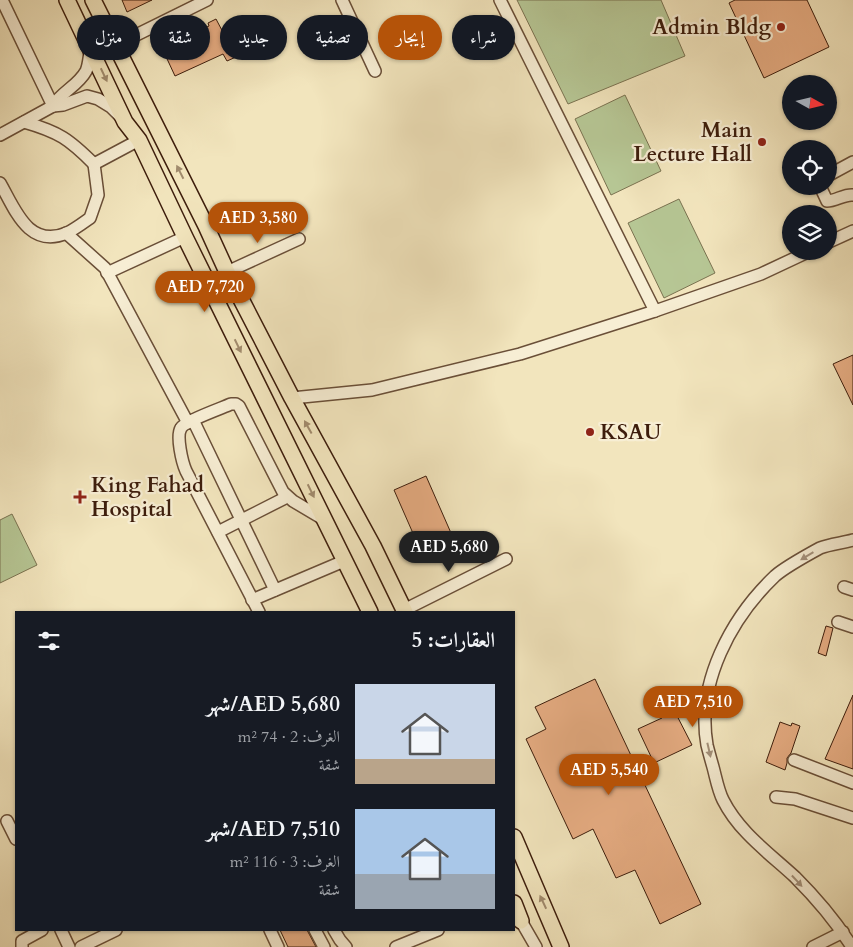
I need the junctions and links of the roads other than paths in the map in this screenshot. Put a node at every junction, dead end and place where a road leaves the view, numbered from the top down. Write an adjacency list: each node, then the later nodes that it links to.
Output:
1 (2, 0): 14 (street)
2 (67, 0): 8 (main road)
3 (94, 0): 7 (main road)
4 (207, 0): 9 (street)
5 (342, 0): 13 (street)
6 (500, 0): 34 (street)
7 (101, 15)
8 (77, 20)
9 (140, 34)
10 (88, 60): 14 (street)
11 (96, 60): 16 (main road, one-way to 16)
12 (123, 60): 25 (main road, one-way to 12)
13 (375, 71)
14 (53, 106): 15 (street); 16 (street)
15 (24, 122): 17 (street); 20 (street)
16 (125, 122): 18 (main road)
17 (1, 133)
18 (139, 140): 20 (street); 28 (main road)
19 (853, 162): 21 (street)
20 (94, 164): 27 (street)
21 (837, 171)
22 (0, 183): 27 (street)
23 (824, 195): 24 (street)
24 (853, 195)
25 (206, 226): 28 (main road); 32 (main road)
26 (853, 231): 29 (street)
27 (66, 233): 33 (street)
28 (184, 237): 33 (street); 38 (main road, one-way to 38)
29 (837, 238)
30 (299, 239): 32 (street)
31 (791, 260): 34 (street)
32 (227, 272): 35 (main road)
33 (107, 273): 36 (street)
34 (656, 311): 35 (street)
35 (292, 398): 48 (main road, one-way to 35)
36 (190, 421): 37 (street); 39 (street); 40 (street)
37 (287, 497): 38 (street); 39 (street)
38 (325, 520): 43 (main road)
39 (240, 521): 40 (street); 44 (street)
40 (218, 532): 45 (street)
41 (853, 540): 66 (street, one-way to 66)
42 (506, 558): 48 (street)
43 (344, 561): 44 (street); 47 (main road)
44 (275, 590): 45 (street)
45 (252, 600): 46 (street)
46 (258, 611)
47 (369, 611)
48 (405, 611)
49 (838, 622): 50 (street)
50 (853, 627)
51 (794, 760): 52 (street)
52 (853, 783)
53 (776, 798): 54 (street)
54 (853, 818)
55 (7, 821): 56 (street)
56 (15, 838)
57 (515, 839): 75 (main road, one-way to 57)
58 (517, 919): 74 (street)
59 (40, 931): 68 (street)
60 (61, 931): 67 (street)
61 (114, 931): 69 (street)
62 (270, 931): 70 (street)
63 (316, 931): 71 (street)
64 (335, 931): 72 (street)
65 (436, 931): 73 (street)
66 (843, 932): 76 (street); 77 (street)
67 (66, 946)
68 (22, 947)
69 (81, 947)
70 (278, 947)
71 (324, 947)
72 (346, 947)
73 (396, 947)
74 (536, 947)
75 (562, 947)
76 (813, 947)
77 (852, 947)

